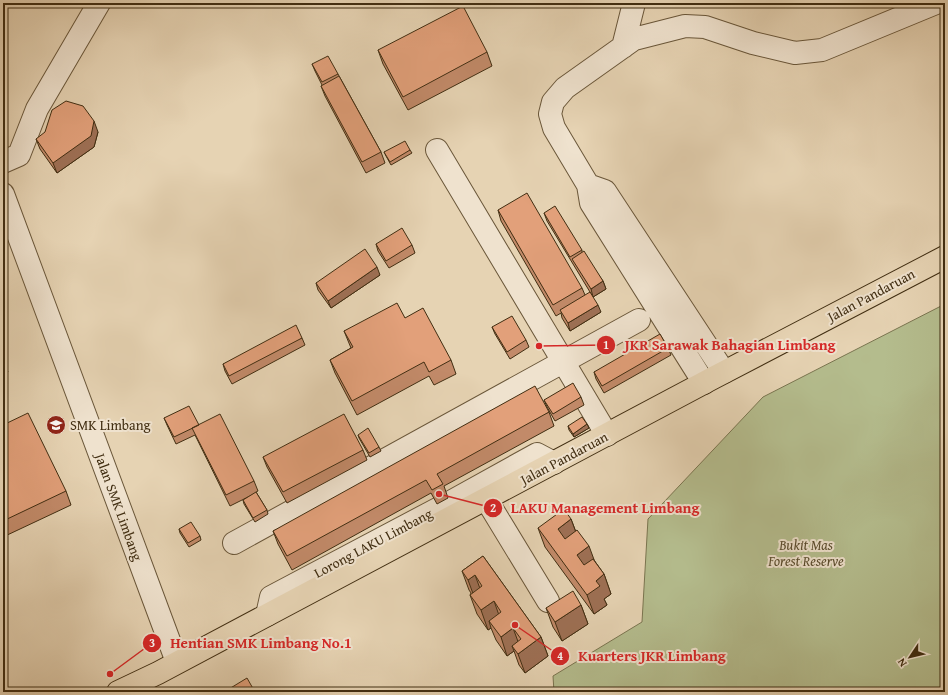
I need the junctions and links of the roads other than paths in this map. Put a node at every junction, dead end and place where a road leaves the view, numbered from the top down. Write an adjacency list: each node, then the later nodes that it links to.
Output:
1 (99, 3): 6 (street)
2 (634, 3): 4 (street)
3 (936, 3): 4 (street)
4 (623, 46): 7 (street)
5 (437, 150): 11 (street)
6 (3, 162)
7 (588, 185): 12 (street); 13 (street)
8 (3, 194): 20 (street, Jalan SMK Limbang)
9 (945, 257): 12 (highway, Jalan Pandaruan)
10 (639, 320): 11 (street)
11 (564, 362): 14 (street); 17 (street)
12 (724, 372): 13 (highway, Jalan Pandaruan)
13 (704, 383): 14 (highway, Jalan Pandaruan)
14 (607, 435): 15 (highway, Jalan Pandaruan)
15 (554, 463): 16 (highway, Jalan Pandaruan); 19 (street, Lorong LAKU Limbang)
16 (486, 499): 18 (street); 19 (highway, Jalan Pandaruan)
17 (234, 543)
18 (548, 602)
19 (267, 615): 20 (highway, Jalan Pandaruan)
20 (177, 662): 21 (highway, Jalan Pandaruan)
21 (118, 692)

